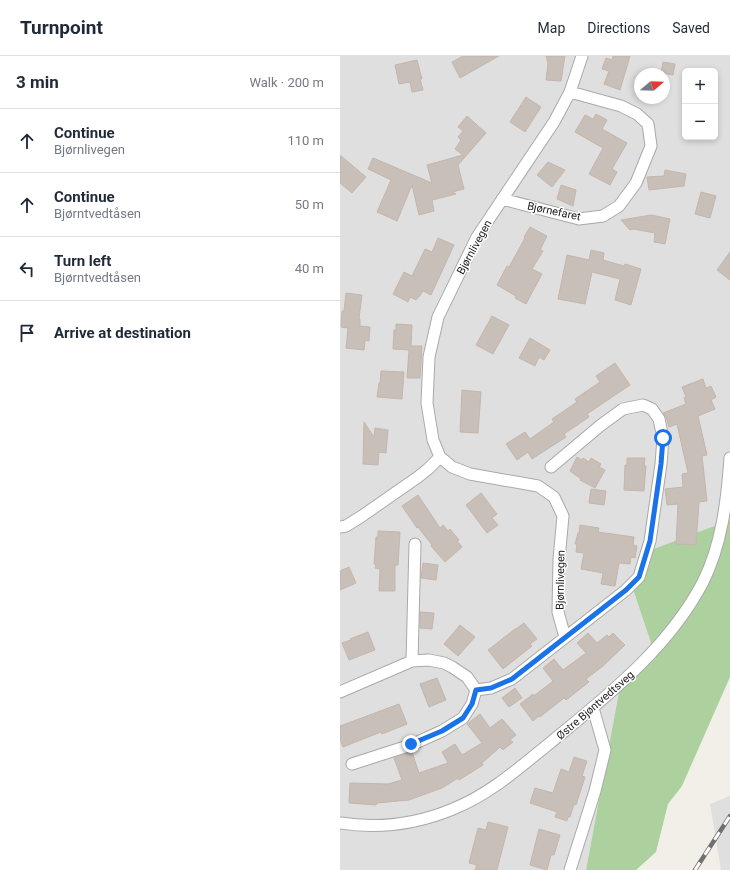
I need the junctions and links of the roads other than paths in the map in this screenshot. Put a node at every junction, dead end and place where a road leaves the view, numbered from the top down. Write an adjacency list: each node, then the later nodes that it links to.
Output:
1 (582, 56): 2 (street, Bjørnlivegen)
2 (570, 92): 3 (street, Bjørnlivegen); 3 (street, Bjørnefaret)
3 (502, 199): 4 (street, Bjørnlivegen)
4 (440, 457): 7 (street); 9 (street, Bjørnlivegen)
5 (730, 458): 13 (street, Østre Bjøntvedtsveg)
6 (551, 467): 9 (street)
7 (340, 527)
8 (415, 544): 10 (street)
9 (565, 637): 11 (street)
10 (412, 661): 11 (street); 12 (street)
11 (476, 690): 14 (street)
12 (340, 692)
13 (593, 708): 15 (street, Østre Bjøntvedtsveg); 16 (street)
14 (352, 764)
15 (340, 823)
16 (570, 870)

